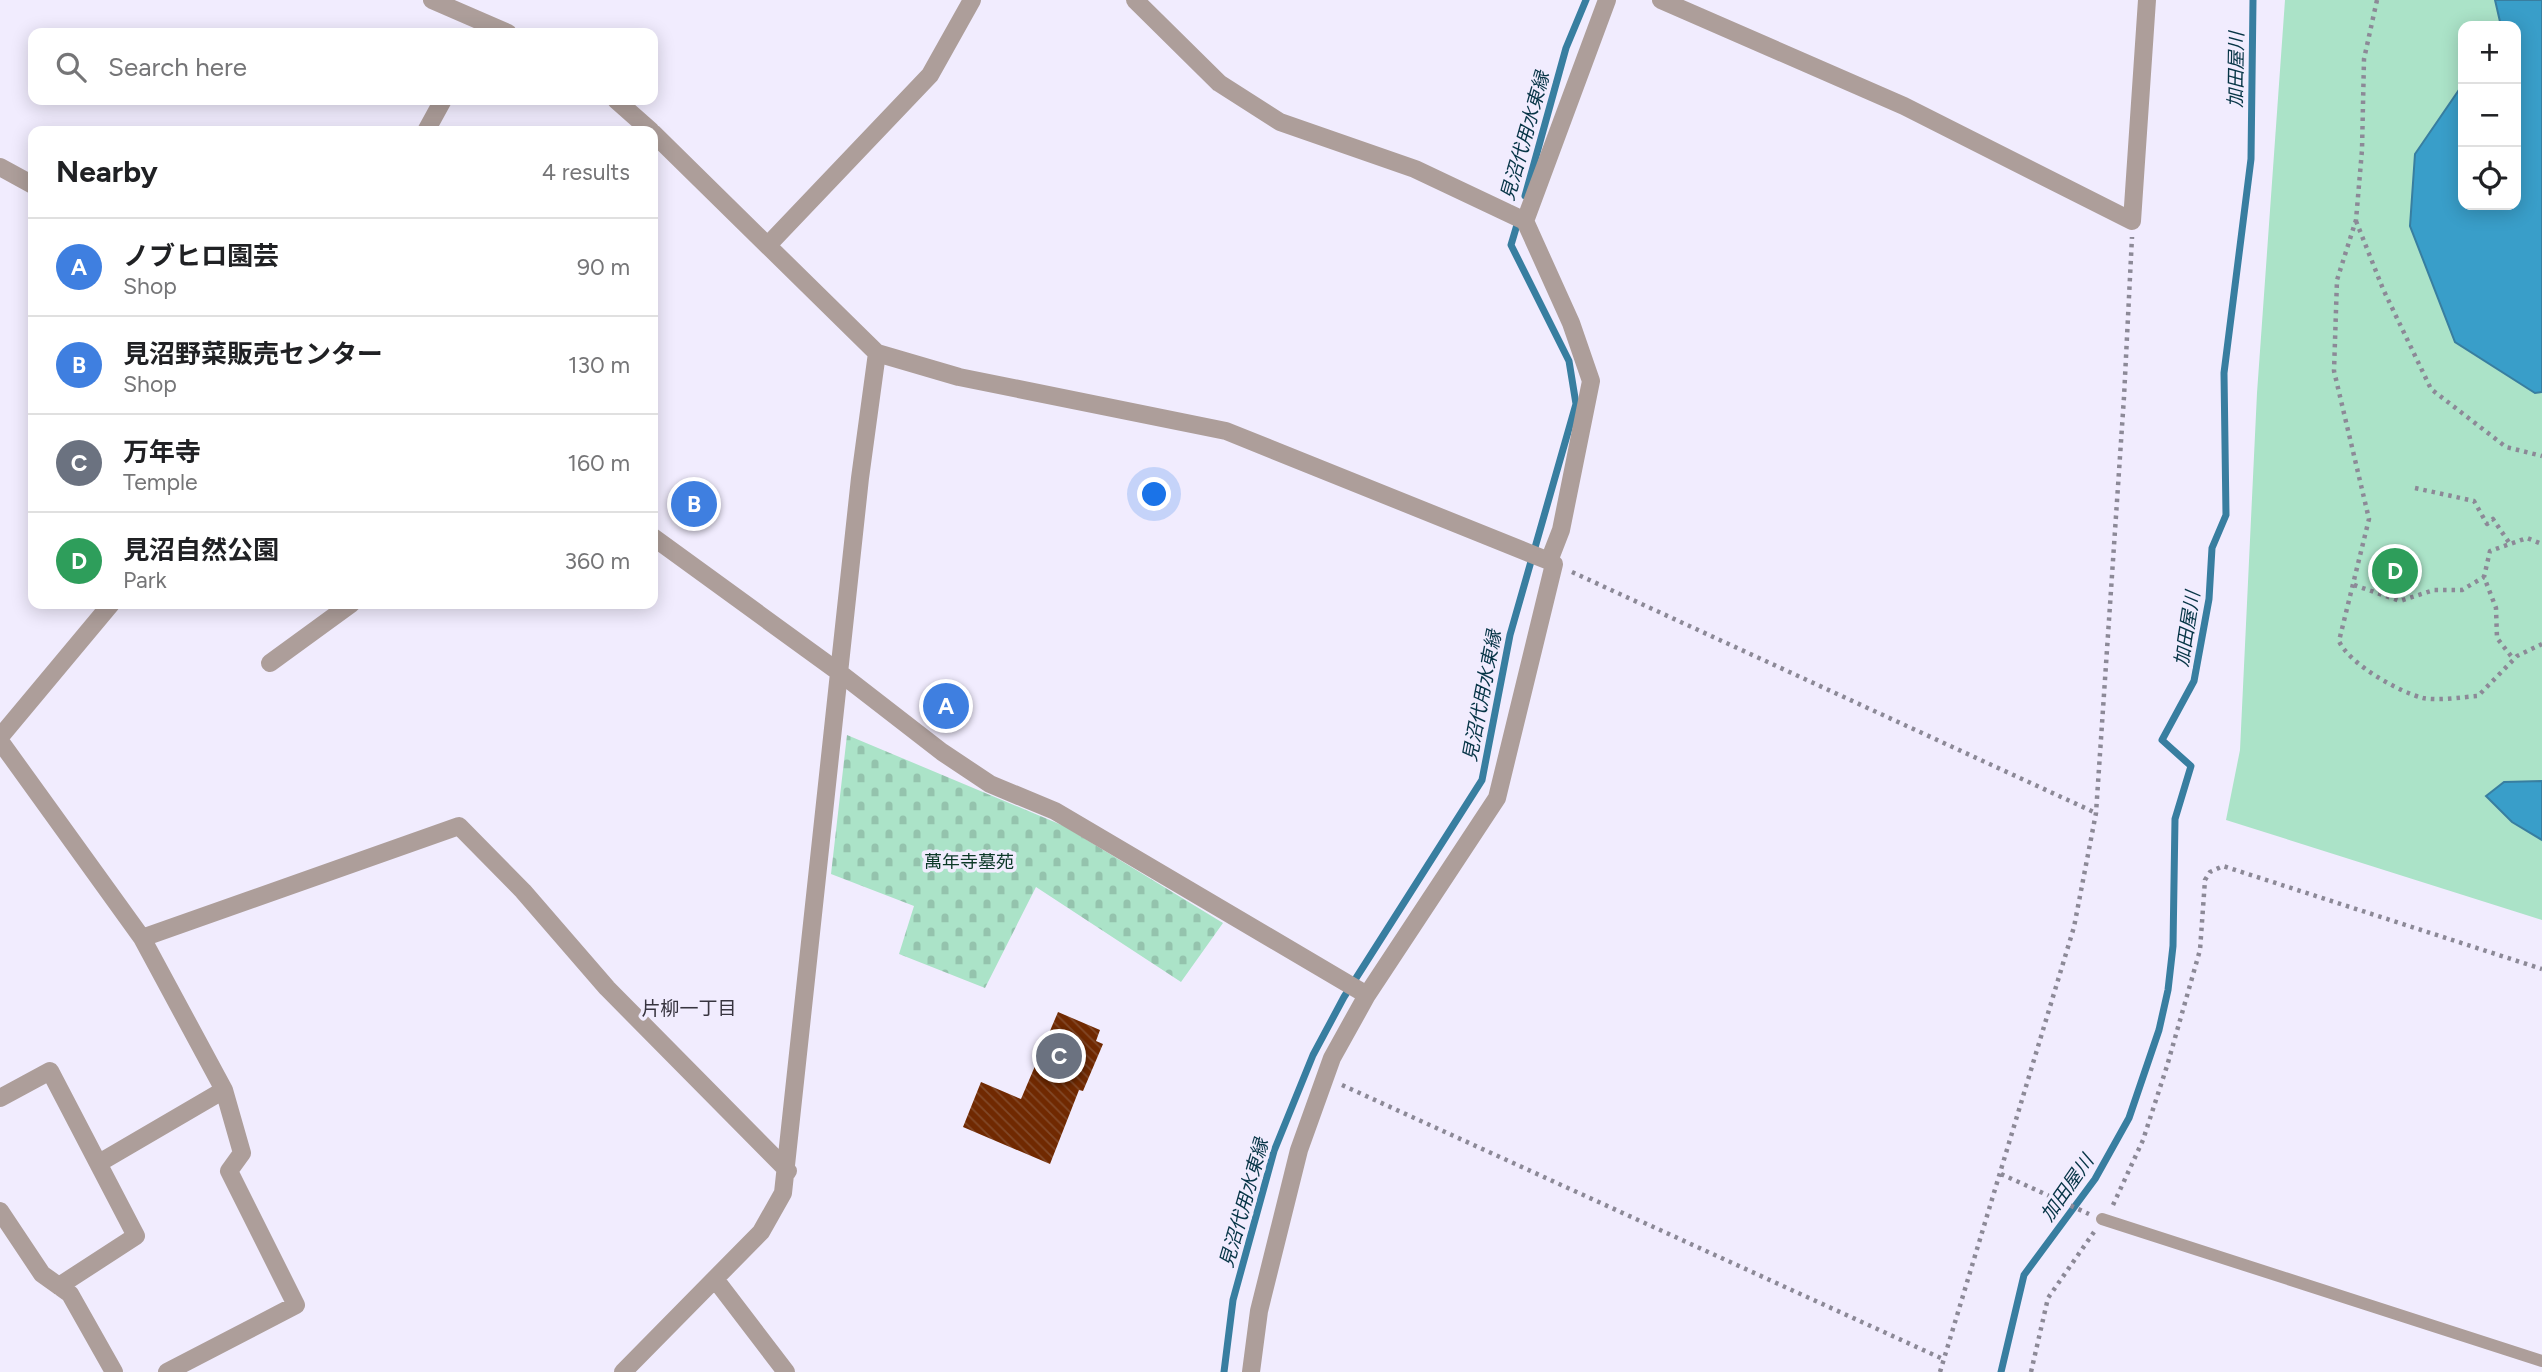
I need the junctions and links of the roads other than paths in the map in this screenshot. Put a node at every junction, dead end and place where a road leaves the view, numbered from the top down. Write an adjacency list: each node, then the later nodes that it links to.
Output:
1 (432, 0): 7 (street)
2 (972, 0): 16 (street)
3 (1135, 0): 15 (street)
4 (1607, 0): 15 (street)
5 (1661, 0): 6 (street)
6 (2147, 0)
7 (482, 28)
8 (440, 105): 10 (street)
9 (622, 105): 11 (street)
10 (429, 126)
11 (645, 126)
12 (658, 138): 16 (street)
13 (0, 167): 14 (street)
14 (28, 182)
15 (1525, 221): 17 (street)
16 (768, 245): 17 (street)
17 (877, 353): 23 (street)
18 (658, 541): 23 (street)
19 (1554, 564): 26 (street)
20 (107, 609): 24 (street)
21 (344, 609): 22 (street)
22 (270, 663)
23 (840, 673): 26 (street); 30 (street)
24 (0, 739): 25 (street)
25 (142, 938): 27 (street); 30 (street)
26 (1367, 995): 40 (street)
27 (224, 1090): 29 (street); 37 (street)
28 (0, 1098): 29 (street)
29 (99, 1163): 34 (street)
30 (788, 1171): 33 (street)
31 (0, 1211): 34 (street)
32 (2102, 1219): 35 (lane)
33 (715, 1279): 38 (street); 39 (street)
34 (59, 1286): 36 (street)
35 (2542, 1361)
36 (114, 1372)
37 (167, 1372)
38 (623, 1372)
39 (786, 1372)
40 (1251, 1372)

